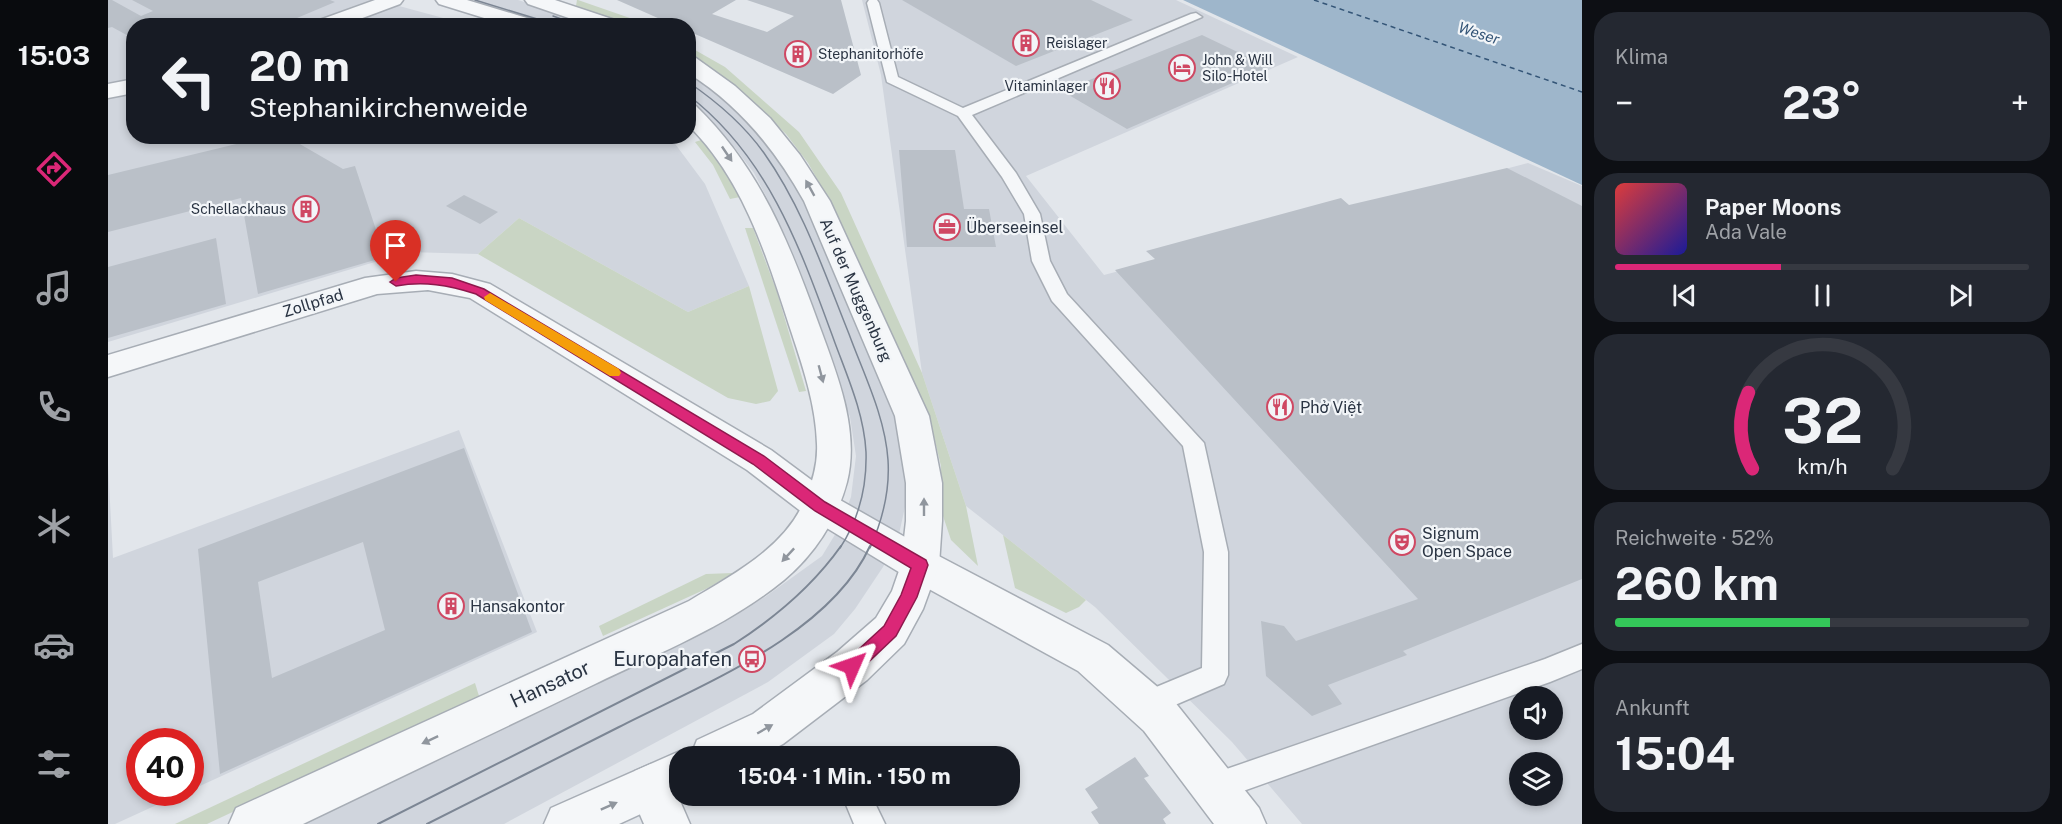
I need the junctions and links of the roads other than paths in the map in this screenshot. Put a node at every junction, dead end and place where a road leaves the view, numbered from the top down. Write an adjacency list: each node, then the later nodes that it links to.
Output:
1 (393, 0): 6 (street)
2 (446, 0): 7 (street)
3 (535, 0): 8 (street)
4 (873, 3): 12 (lane)
5 (1196, 17): 12 (lane)
6 (343, 18)
7 (506, 18)
8 (590, 18)
9 (696, 68): 16 (street, Auf der Muggenburg, one-way to 9)
10 (126, 88): 11 (street)
11 (108, 92)
12 (963, 112): 18 (lane)
13 (696, 119): 15 (street, one-way to 15)
14 (108, 366): 15 (street, Zollpfad)
15 (820, 506): 16 (street, Zollpfad); 23 (street, Hansator, one-way to 23)
16 (920, 565): 18 (street, Zollpfad); 19 (street, one-way to 16)
17 (1582, 656): 20 (lane)
18 (1147, 705): 20 (street, Zollpfad)
19 (733, 746)
20 (1215, 787): 26 (street, Zollpfad)
21 (666, 795): 24 (street, one-way to 21)
22 (861, 806): 25 (lane)
23 (252, 824)
24 (567, 824)
25 (870, 824)
26 (1243, 824)

